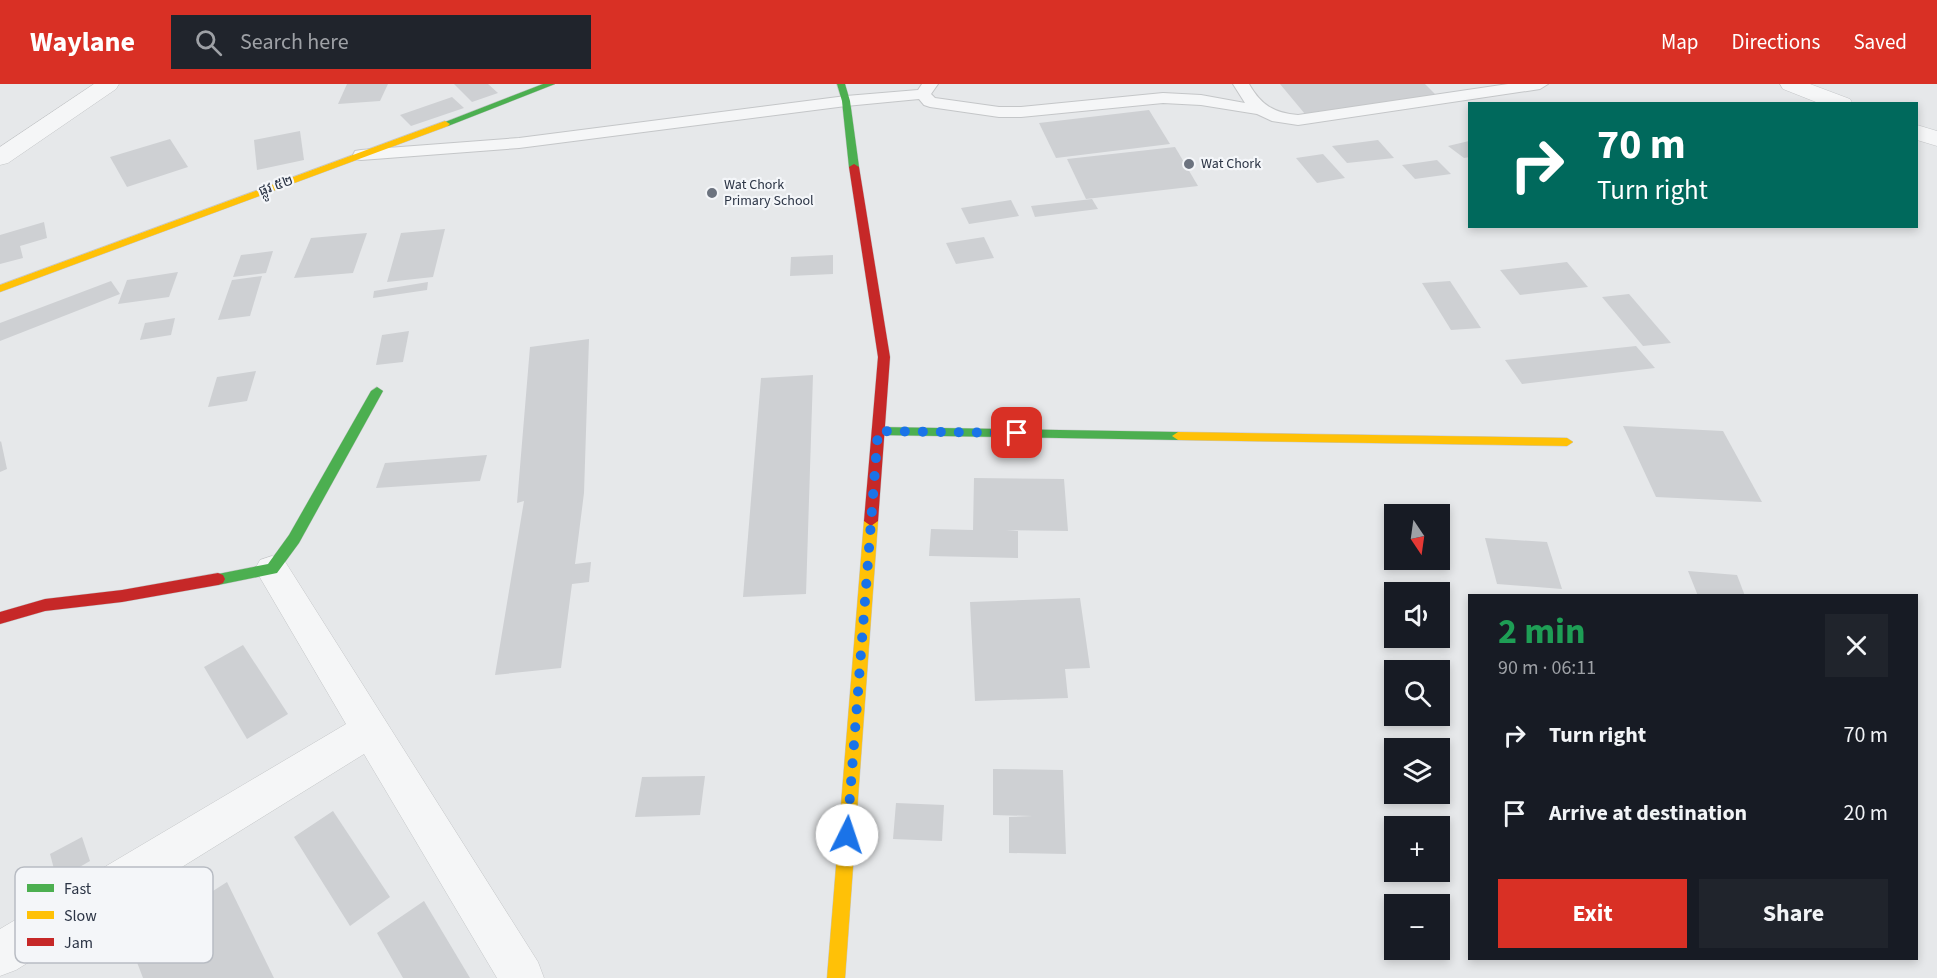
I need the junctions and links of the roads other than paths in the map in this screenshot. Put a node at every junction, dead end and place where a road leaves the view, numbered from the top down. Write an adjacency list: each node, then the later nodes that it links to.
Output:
1 (108, 84): 14 (street)
2 (551, 84): 13 (street, ផ្លូវ ៥២)
3 (842, 84): 8 (street)
4 (1241, 84): 10 (lane)
5 (1540, 84): 10 (lane)
6 (1791, 84): 9 (street)
7 (927, 89): 8 (lane); 10 (lane)
8 (846, 101): 13 (lane); 17 (street)
9 (1837, 102)
10 (1259, 110)
11 (1918, 132): 12 (street)
12 (1937, 139)
13 (361, 155): 15 (street, ផ្លូវ ៥២)
14 (0, 158)
15 (0, 289)
16 (377, 391): 19 (street)
17 (878, 431): 18 (street); 26 (street)
18 (1567, 442)
19 (272, 569): 20 (street); 21 (street)
20 (0, 618)
21 (369, 731): 22 (street); 25 (street)
22 (144, 867)
23 (15, 945): 24 (street)
24 (0, 954)
25 (522, 978)
26 (836, 978)

